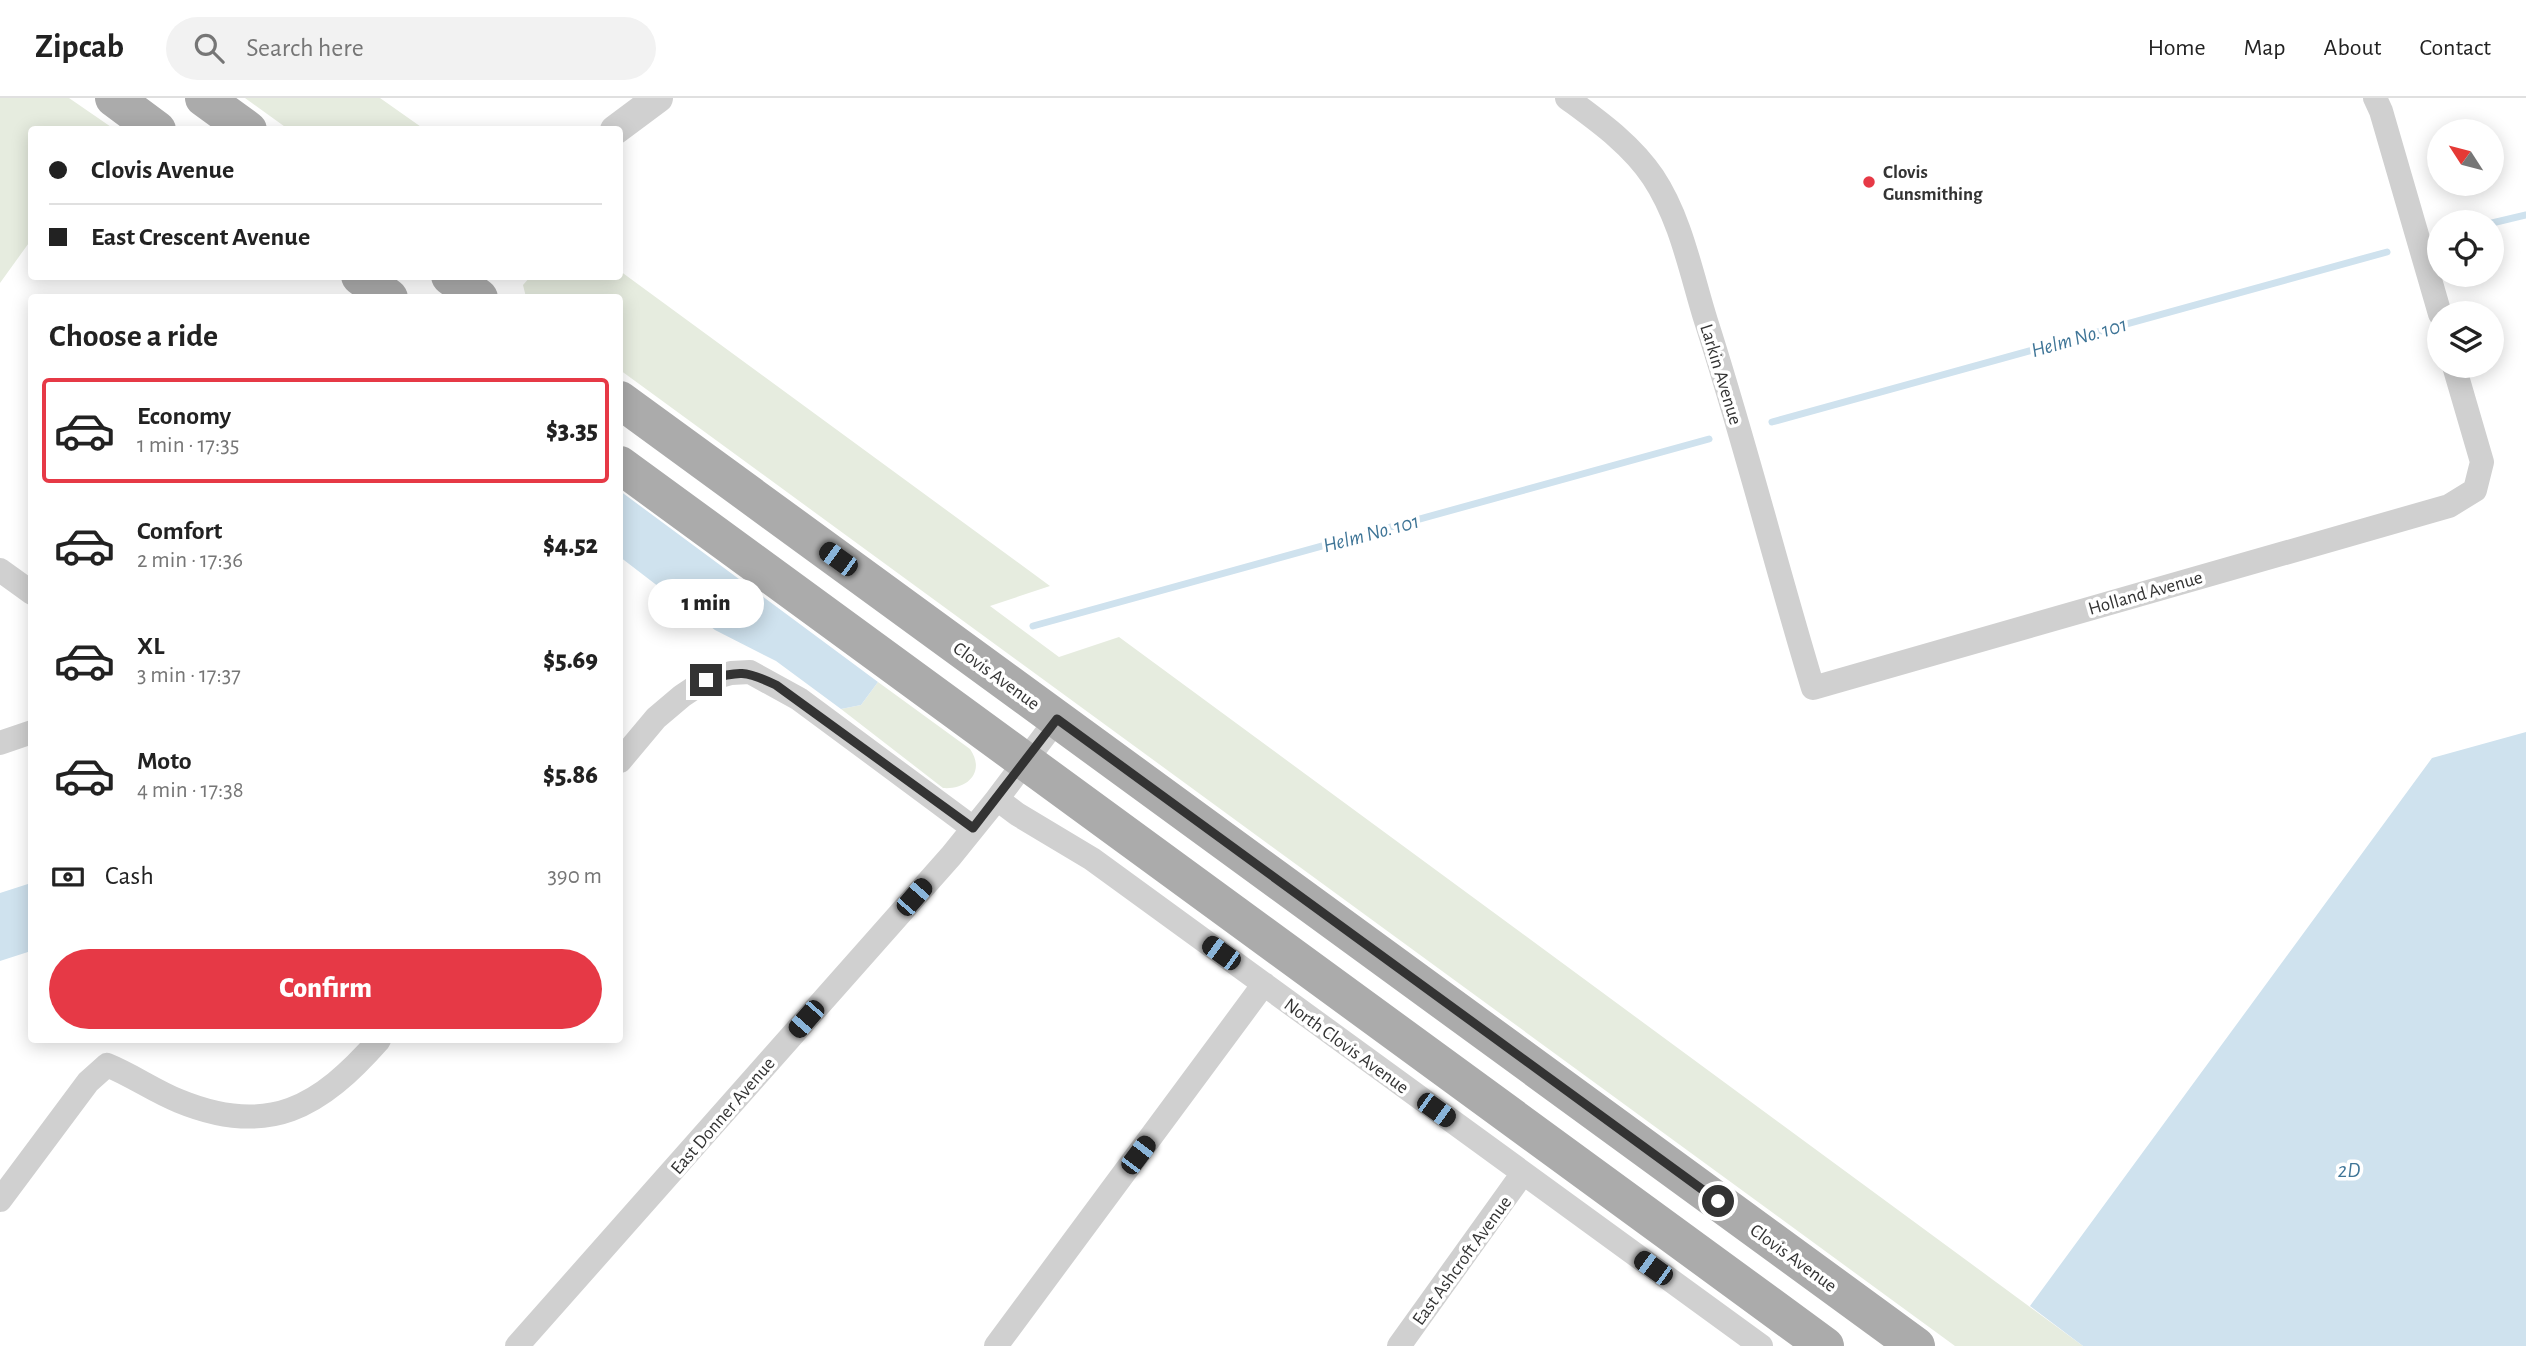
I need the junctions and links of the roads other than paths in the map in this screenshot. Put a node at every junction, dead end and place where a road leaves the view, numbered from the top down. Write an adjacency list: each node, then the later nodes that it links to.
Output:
1 (114, 98): 6 (main road)
2 (204, 98): 7 (main road)
3 (658, 98): 8 (street)
4 (1567, 98): 17 (street, Larkin Avenue)
5 (2375, 98): 11 (street)
6 (152, 126)
7 (242, 126)
8 (620, 126)
9 (365, 280): 10 (main road)
10 (384, 294)
11 (2436, 301)
12 (2458, 378): 17 (street, Holland Avenue)
13 (623, 402): 18 (main road, Clovis Avenue)
14 (623, 467): 22 (main road)
15 (0, 570): 16 (street)
16 (28, 590)
17 (1813, 688)
18 (1057, 719): 22 (street, East Donner Avenue); 34 (main road, Clovis Avenue)
19 (28, 733): 20 (street)
20 (0, 743)
21 (623, 757): 24 (street)
22 (1025, 761): 23 (street, East Donner Avenue); 33 (main road)
23 (997, 799): 24 (street, East Donner Avenue); 25 (street, North Clovis Avenue)
24 (973, 828): 29 (street, East Donner Avenue)
25 (1264, 984): 27 (street, North Clovis Avenue); 30 (street)
26 (376, 1043): 28 (street)
27 (1522, 1174): 31 (street, East Ashcroft Avenue); 32 (street, North Clovis Avenue)
28 (0, 1200)
29 (517, 1346)
30 (996, 1346)
31 (1398, 1346)
32 (1761, 1346)
33 (1825, 1346)
34 (1916, 1346)

